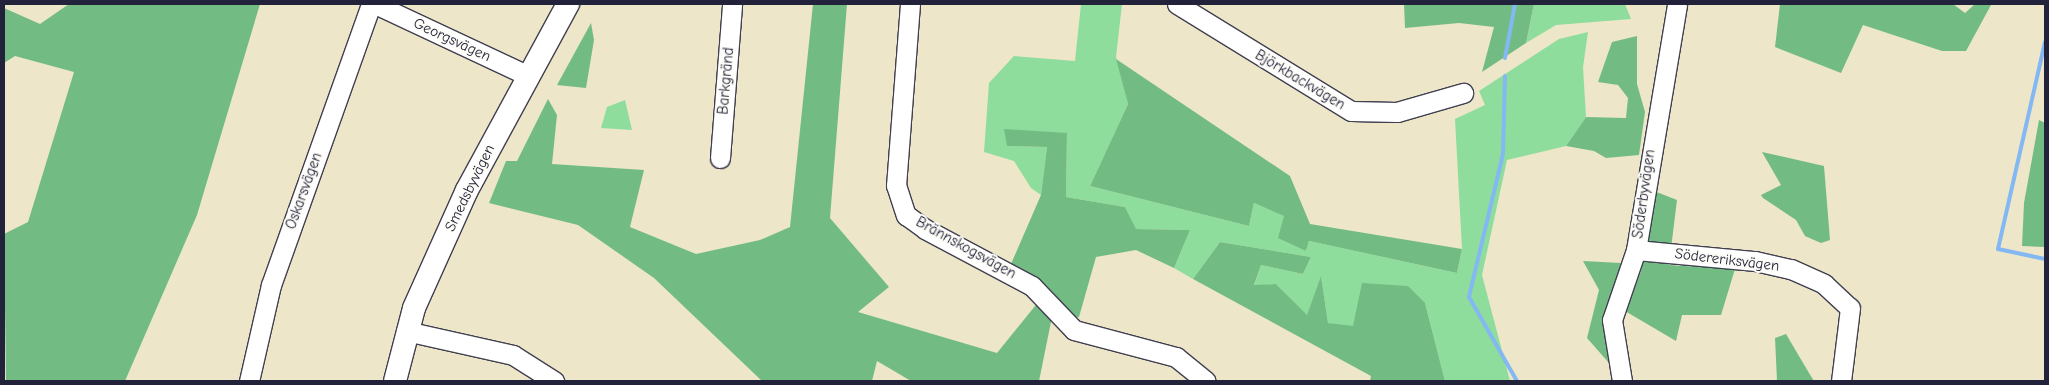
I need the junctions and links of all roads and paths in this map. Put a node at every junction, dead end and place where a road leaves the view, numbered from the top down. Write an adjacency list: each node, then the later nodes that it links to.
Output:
1 (371, 4): 13 (street, Oskarsvägen)
2 (375, 4): 8 (street, Georgsvägen)
3 (568, 4): 8 (main road, Smedsbyvägen)
4 (732, 4): 10 (street, Barkgränd)
5 (910, 4): 16 (street, Brännskogsvägen)
6 (1177, 4): 9 (street, Björkbackvägen)
7 (1677, 4): 11 (street, Söderbyvägen)
8 (528, 76): 12 (main road, Smedsbyvägen)
9 (1463, 93)
10 (720, 158)
11 (1636, 250): 17 (street, Söderbyvägen); 18 (street, Södereriksvägen)
12 (406, 331): 14 (main road, Smedsbyvägen); 15 (street)
13 (249, 381)
14 (395, 381)
15 (554, 381)
16 (1206, 381)
17 (1622, 381)
18 (1841, 381)

